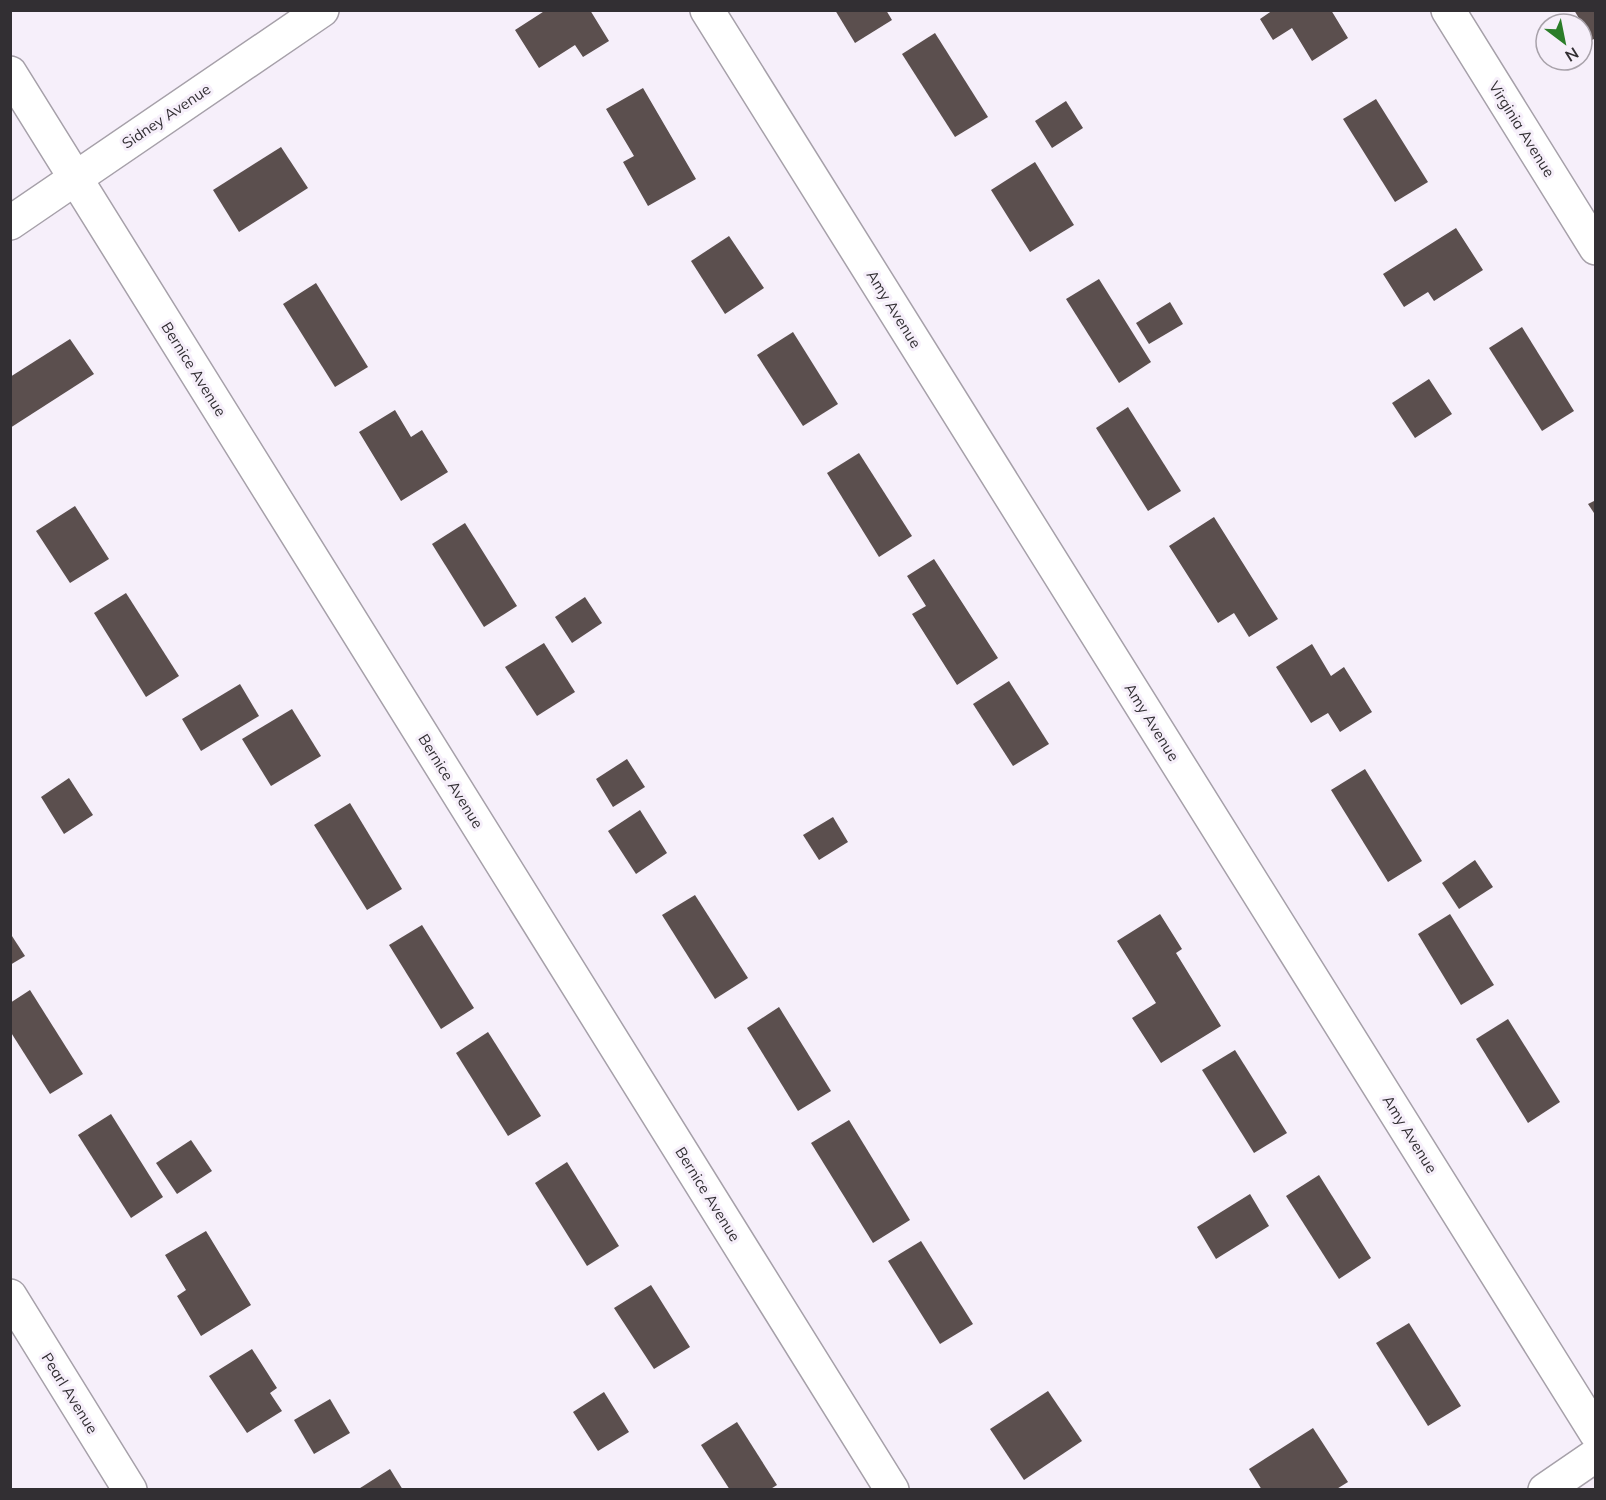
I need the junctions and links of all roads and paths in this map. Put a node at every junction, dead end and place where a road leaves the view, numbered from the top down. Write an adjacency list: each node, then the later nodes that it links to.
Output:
1 (322, 10): 5 (street, Sidney Avenue)
2 (707, 10): 9 (street, Amy Avenue)
3 (1448, 10): 7 (street, Virginia Avenue)
4 (10, 74): 5 (street, Bernice Avenue)
5 (75, 178): 6 (street, Sidney Avenue); 12 (street, Bernice Avenue)
6 (10, 223)
7 (1596, 248)
8 (10, 1296): 11 (street, Pearl Avenue)
9 (1596, 1433)
10 (1596, 1455): 13 (street)
11 (130, 1490)
12 (892, 1490)
13 (1545, 1490)

